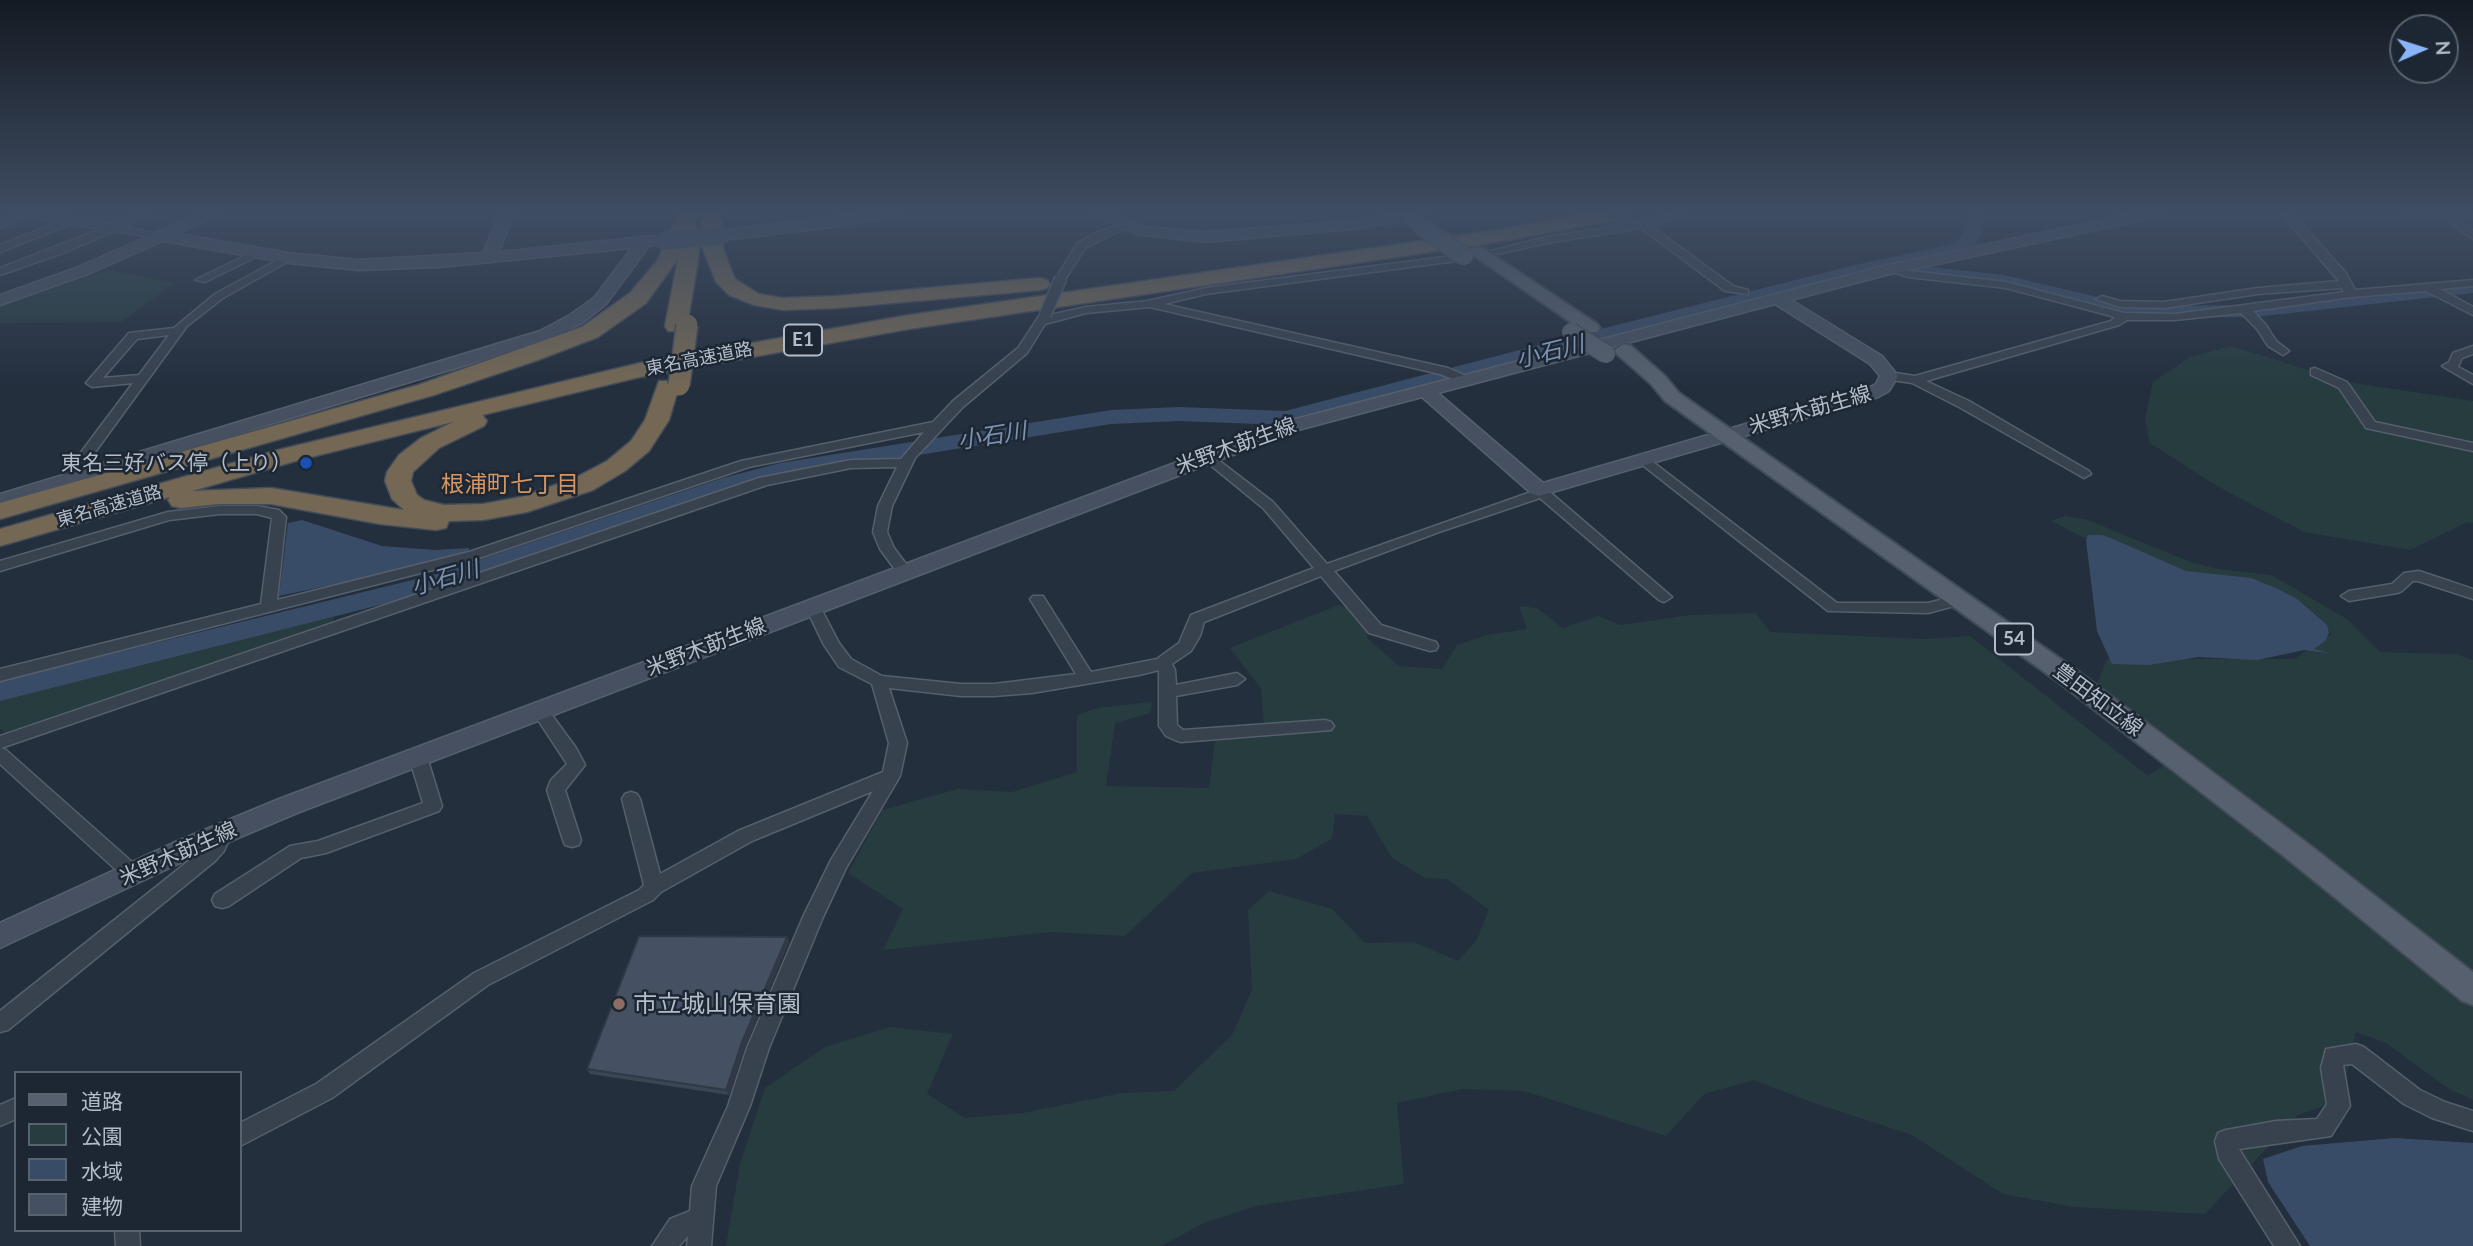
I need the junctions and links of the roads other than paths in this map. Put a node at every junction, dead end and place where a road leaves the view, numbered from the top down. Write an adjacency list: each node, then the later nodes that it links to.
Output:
1 (82, 271): 26 (main road)
2 (220, 271): 20 (street)
3 (265, 271): 33 (street)
4 (627, 271): 52 (main road)
5 (659, 271): 55 (highway)
6 (687, 271): 32 (highway)
7 (699, 271): 32 (highway)
8 (722, 271): 22 (highway)
9 (1065, 271): 31 (street, bridge)
10 (1245, 271): 22 (highway, 東名高速道路 / E1)
11 (1265, 271): 22 (highway, 東名高速道路 / E1)
12 (1353, 271): 22 (street)
13 (1495, 271): 36 (main road, 54, bridge)
14 (1500, 271): 36 (main road, 54)
15 (1703, 271): 25 (street)
16 (1886, 271): 27 (main road, 米野木莇生線)
17 (1900, 271): 30 (street)
18 (1971, 271): 24 (street)
19 (2339, 271): 24 (street)
20 (201, 280)
21 (2473, 283): 23 (street)
22 (1153, 288): 31 (street); 38 (street); 43 (highway); 56 (highway, 東名高速道路 / E1); 57 (highway, 東名高速道路 / E1)
23 (2430, 288): 24 (street); 29 (street)
24 (2348, 289): 28 (street)
25 (1744, 292)
26 (0, 300)
27 (1779, 300): 38 (main road, 米野木莇生線); 39 (main road, 米野木莇生線)
28 (2244, 309): 30 (street); 35 (street)
29 (2473, 312)
30 (2124, 316): 41 (street)
31 (1043, 318): 45 (street)
32 (681, 326): 43 (highway)
33 (176, 331): 40 (street); 40 (street)
34 (2473, 350): 42 (street)
35 (2283, 351)
36 (1615, 352): 46 (main road, 豊田知立線 / 54)
37 (2315, 372): 47 (street)
38 (1455, 376): 44 (main road, 米野木莇生線)
39 (1889, 376): 41 (street); 46 (main road, 米野木莇生線)
40 (141, 379): 52 (street)
41 (1915, 380): 51 (street)
42 (2473, 380)
43 (673, 385): 58 (highway)
44 (1424, 390): 48 (main road, 米野木莇生線); 53 (main road)
45 (935, 426): 49 (street); 68 (street)
46 (1720, 428): 50 (main road, 米野木莇生線); 66 (main road, 豊田知立線 / 54)
47 (2473, 447)
48 (1209, 456): 60 (street); 61 (main road, 米野木莇生線)
49 (907, 459): 61 (street); 78 (street)
50 (1645, 460): 53 (main road, 米野木莇生線); 66 (street)
51 (2084, 474)
52 (69, 478): 54 (main road)
53 (1539, 490): 60 (street); 64 (street)
54 (0, 500)
55 (0, 511)
56 (0, 524)
57 (0, 538)
58 (0, 551)
59 (0, 566): 68 (street)
60 (1325, 569): 69 (street); 70 (street)
61 (904, 572): 67 (main road, 米野木莇生線)
62 (2473, 594): 63 (street)
63 (2349, 596)
64 (1664, 597)
65 (1038, 599): 72 (street)
66 (1960, 600): 89 (main road, 豊田知立線 / 54)
67 (813, 606): 74 (street); 76 (main road, 米野木莇生線)
68 (268, 607): 71 (street)
69 (1430, 646)
70 (1163, 663): 72 (street); 75 (street)
71 (0, 675)
72 (1086, 677): 74 (street)
73 (1237, 679): 75 (street)
74 (879, 681): 81 (street)
75 (1167, 692): 77 (street)
76 (540, 711): 80 (main road, 米野木莇生線); 84 (street)
77 (1325, 726)
78 (0, 743)
79 (0, 754): 85 (street)
80 (418, 757): 83 (main road, 米野木莇生線); 87 (street)
81 (891, 776): 86 (street); 93 (street)
82 (631, 799): 86 (street)
83 (223, 833): 85 (main road, 米野木莇生線); 90 (street)
84 (572, 840)
85 (133, 874): 88 (main road, 米野木莇生線)
86 (654, 887): 92 (street)
87 (222, 900)
88 (0, 936)
89 (2473, 991)
90 (0, 1023)
91 (2473, 1121): 96 (street)
92 (242, 1134)
93 (701, 1219): 94 (street); 95 (street)
94 (664, 1246)
95 (699, 1246)
96 (2288, 1246)

